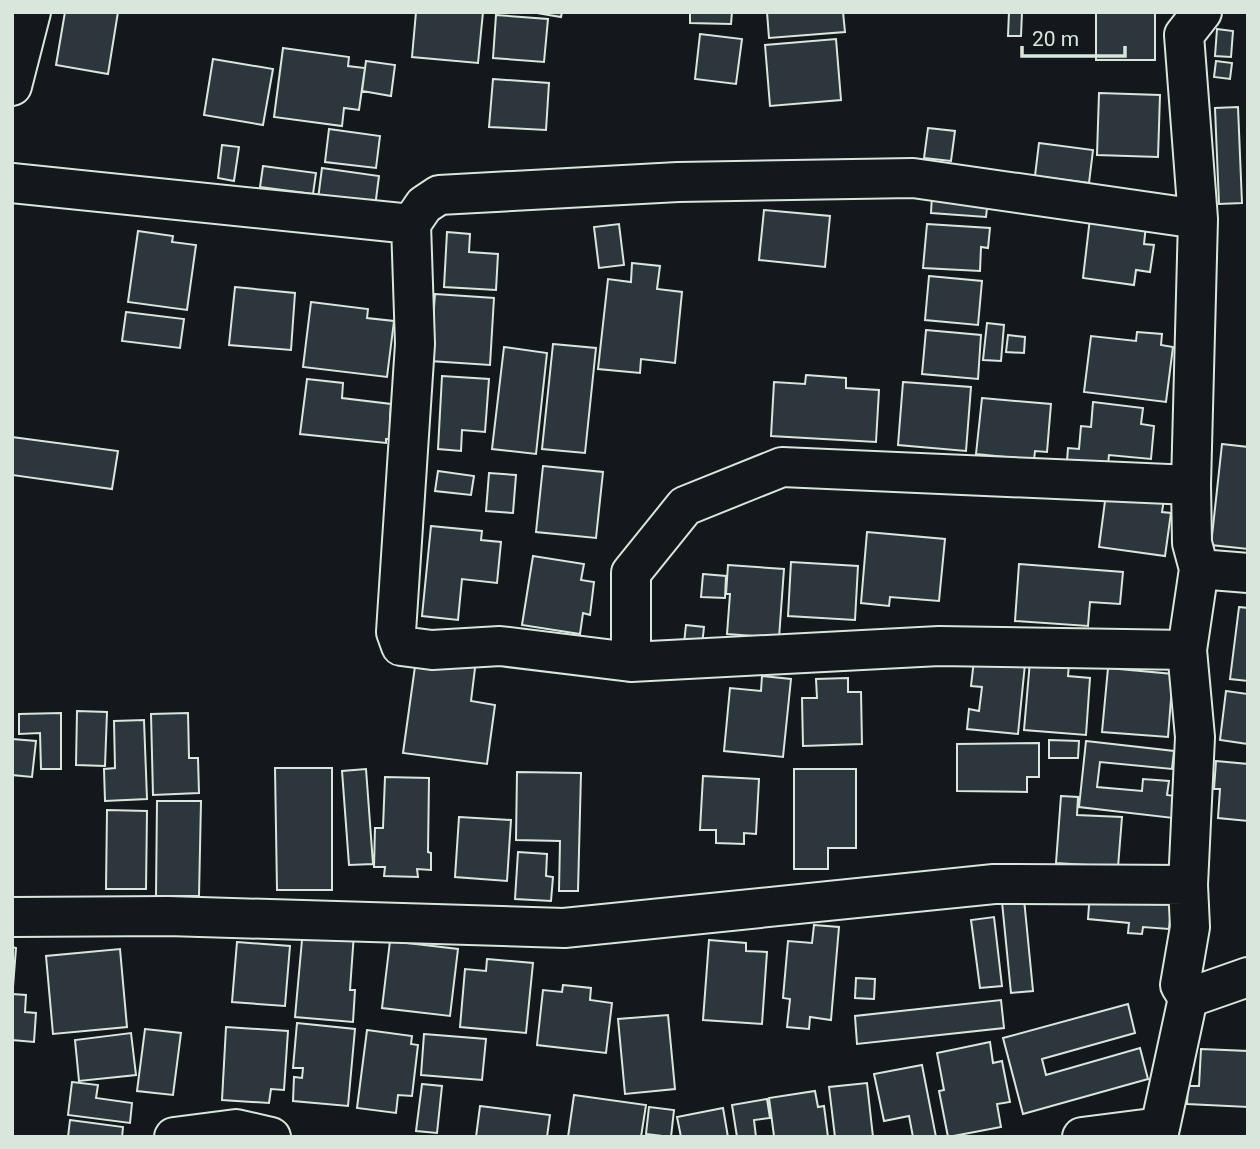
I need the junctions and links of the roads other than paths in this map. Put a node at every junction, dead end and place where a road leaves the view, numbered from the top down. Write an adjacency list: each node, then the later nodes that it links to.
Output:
1 (31, 12): 3 (street)
2 (1202, 12): 5 (street)
3 (12, 86)
4 (12, 183): 6 (street)
5 (1198, 219): 6 (street); 7 (street)
6 (411, 224): 11 (street)
7 (1191, 485): 8 (street); 11 (street)
8 (1199, 569): 9 (street); 10 (street)
9 (1248, 573)
10 (1187, 650): 11 (street); 12 (street)
11 (631, 662)
12 (1188, 885): 13 (street); 15 (street)
13 (12, 917)
14 (1248, 977): 15 (street)
15 (1188, 998): 16 (street)
16 (1159, 1132): 19 (street)
17 (174, 1137): 18 (street)
18 (271, 1137)
19 (1082, 1137)

